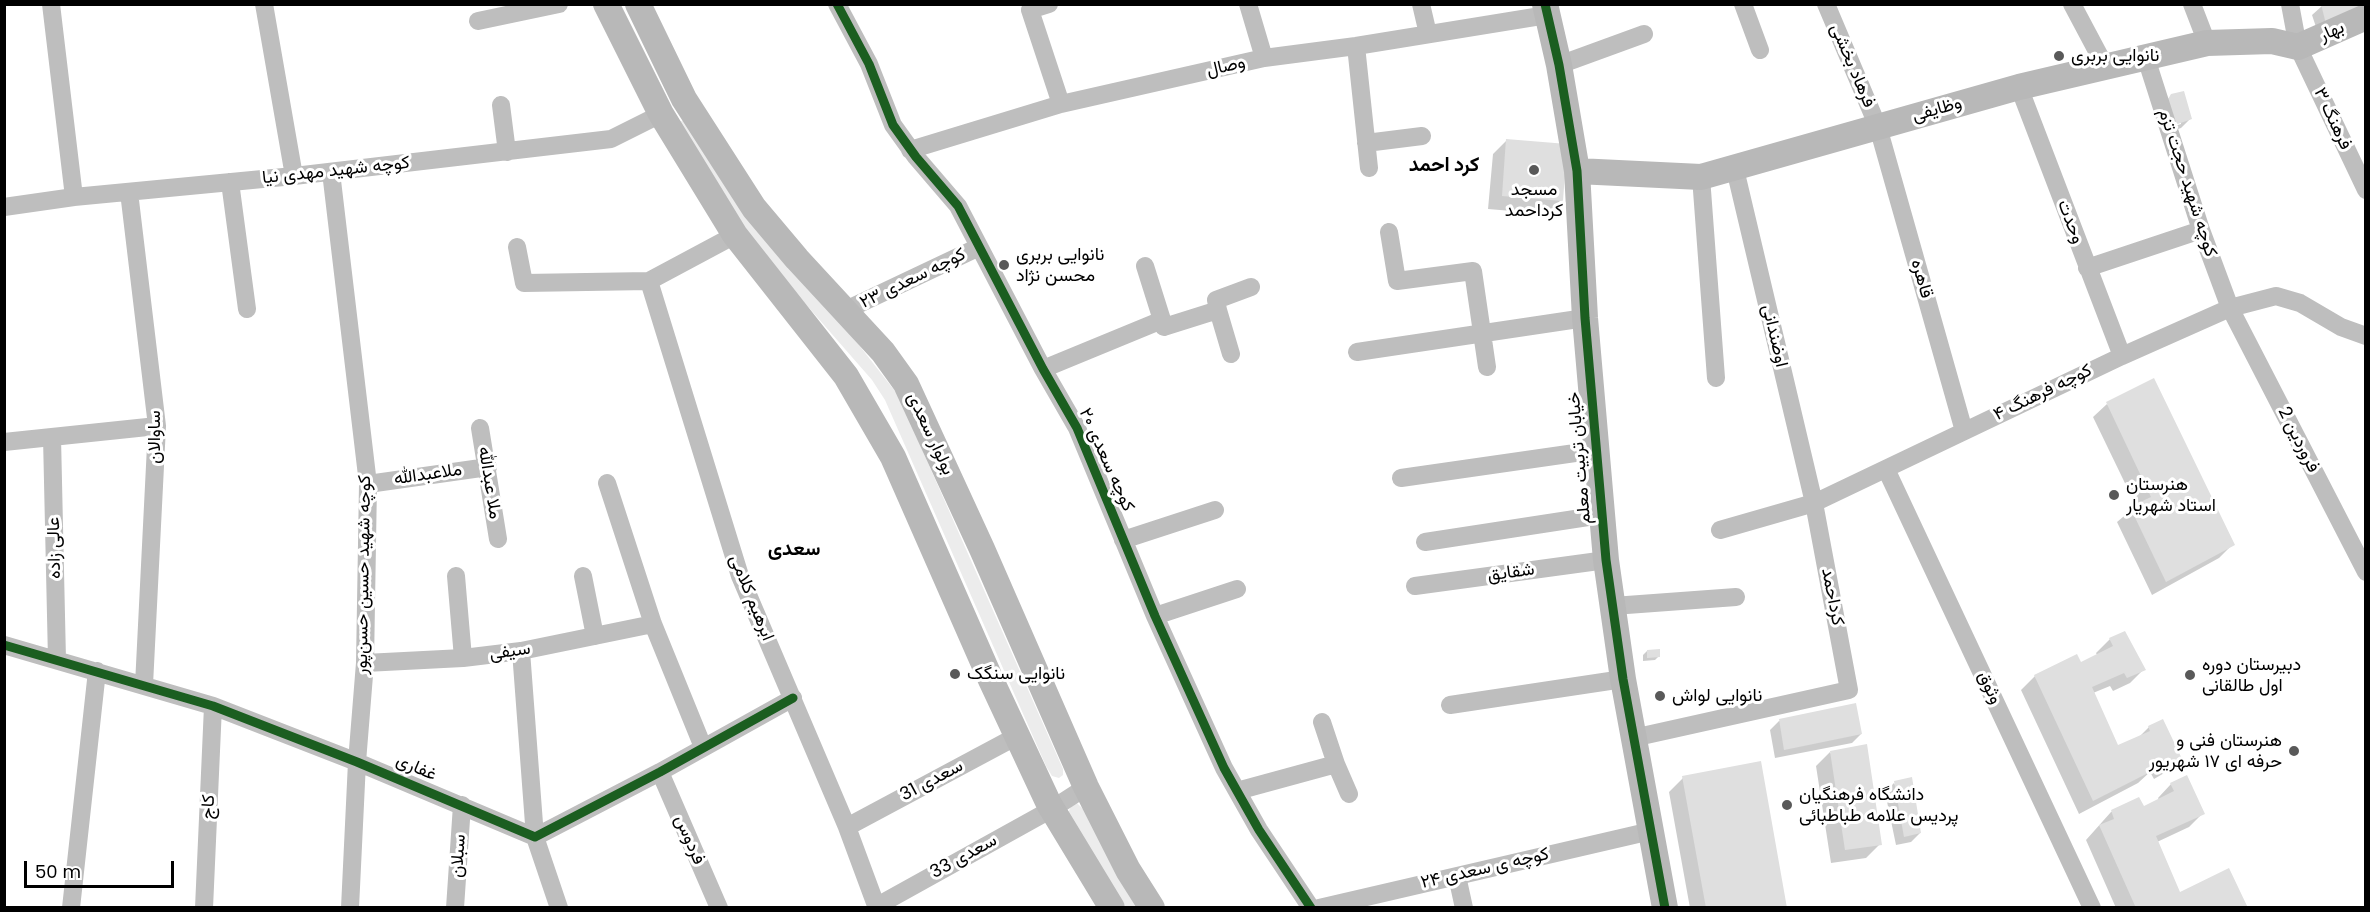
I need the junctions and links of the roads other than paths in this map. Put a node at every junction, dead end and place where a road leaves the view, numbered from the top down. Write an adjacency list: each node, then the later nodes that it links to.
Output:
1 (51, 4): 47 (street)
2 (264, 4): 42 (street)
3 (559, 4): 17 (street)
4 (606, 4): 32 (main road)
5 (638, 4): 29 (main road, بولوار سعدی)
6 (837, 4): 36 (street, کوچه سعدی ۲۰)
7 (1049, 4): 30 (street)
8 (1248, 4): 24 (street)
9 (1421, 4): 18 (street)
10 (1826, 4): 33 (street, فرهاد بخشی)
11 (2072, 4): 27 (street)
12 (2192, 4): 20 (street)
13 (2290, 4): 22 (street, فرهنگ ۳)
14 (1746, 6): 23 (street)
15 (1546, 10): 18 (street, وصال); 26 (main road, خیابان تربیت معلم)
16 (2366, 17): 22 (main road, بهار)
17 (478, 21)
18 (1428, 34): 21 (street, وصال)
19 (1644, 34): 26 (street)
20 (2206, 43): 22 (main road, وظایفی); 25 (main road, وظایفی)
21 (1356, 46): 24 (street, وصال); 35 (street)
22 (2298, 47): 45 (street, فرهنگ ۳)
23 (1760, 51)
24 (1264, 58): 30 (street, وصال)
25 (2146, 58): 27 (main road, وظایفی); 49 (street, کوچه شهید حجت تزم)
26 (1558, 65): 40 (main road, خیابان تربیت معلم)
27 (2106, 68): 28 (main road, وظایفی)
28 (2019, 87): 33 (main road, وظایفی); 55 (street, وحدت)
29 (684, 99): 32 (main road); 60 (main road, بولوار سعدی)
30 (1062, 104): 36 (street, وصال)
31 (501, 105): 37 (street)
32 (661, 114): 37 (street, کوچه شهید مهدی نیا); 51 (main road)
33 (1878, 127): 39 (main road, وظایفی); 74 (street, قاهره)
34 (1422, 136): 35 (street)
35 (1366, 143): 38 (street)
36 (910, 150): 53 (street, کوچه سعدی ۲۰)
37 (507, 152): 41 (street, کوچه شهید مهدی نیا)
38 (1369, 168)
39 (1735, 169): 43 (main road, وظایفی); 83 (street, اوضندانی)
40 (1577, 171): 43 (main road, وظایفی); 62 (main road, خیابان تربیت معلم)
41 (331, 172): 42 (street, کوچه شهید مهدی نیا); 82 (street, کوچه شهید حسین حسن‌پور)
42 (294, 176): 44 (street, کوچه شهید مهدی نیا)
43 (1701, 177): 71 (street)
44 (230, 182): 46 (street, کوچه شهید مهدی نیا); 59 (street)
45 (2366, 190)
46 (129, 192): 47 (street, کوچه شهید مهدی نیا); 72 (street, ساوالان)
47 (74, 197): 48 (street, کوچه شهید مهدی نیا)
48 (4, 207)
49 (2201, 230): 55 (street); 58 (street, کوچه شهید حجت تزم)
50 (1389, 232): 64 (street)
51 (735, 235): 56 (street); 113 (main road)
52 (517, 247): 56 (street)
53 (979, 247): 60 (street, کوچه سعدی ۲۳); 70 (street, کوچه سعدی ۲۰)
54 (1145, 266): 63 (street)
55 (2087, 268): 68 (street, وحدت)
56 (649, 281): 109 (street, ابرهیم کلامی)
57 (1251, 287): 61 (street)
58 (2230, 308): 65 (street, کوچه فرهنگ ۴); 68 (street, کوچه فرهنگ ۴); 91 (street, فروردین 2)
59 (247, 309)
60 (846, 310): 119 (main road, بولوار سعدی)
61 (1218, 310): 63 (street); 67 (street)
62 (1585, 318): 64 (street); 77 (main road, خیابان تربیت معلم)
63 (1162, 320): 70 (street)
64 (1482, 333): 66 (street); 69 (street)
65 (2366, 336)
66 (1357, 352)
67 (1231, 354)
68 (2122, 356): 74 (street, کوچه فرهنگ ۴)
69 (1486, 368)
70 (1043, 369): 88 (street, کوچه سعدی ۲۰)
71 (1716, 378)
72 (157, 426): 75 (street); 108 (street, ساوالان)
73 (480, 428): 78 (street, ملا عبدالله)
74 (1964, 431): 79 (street, کوچه فرهنگ ۴)
75 (52, 437): 76 (street); 104 (street, عالی زاده)
76 (4, 442)
77 (1596, 450): 80 (street); 85 (main road, خیابان تربیت معلم)
78 (488, 467): 82 (street, ملاعبدالله); 87 (street, ملا عبدالله)
79 (1886, 469): 83 (street, کوچه فرهنگ ۴); 141 (street, وثوق)
80 (1401, 478)
81 (607, 483): 99 (street)
82 (368, 484): 105 (street, کوچه شهید حسین حسن‌پور)
83 (1814, 503): 86 (street, کوچه فرهنگ ۴); 114 (street, کرداحمد)
84 (1215, 510): 88 (street)
85 (1601, 515): 89 (street); 90 (main road, خیابان تربیت معلم)
86 (1720, 530)
87 (498, 539)
88 (1123, 540): 98 (street, کوچه سعدی ۲۰)
89 (1425, 542)
90 (1606, 561): 94 (street, شقایق); 97 (main road, خیابان تربیت معلم)
91 (2366, 572)
92 (456, 576): 103 (street)
93 (583, 576): 100 (street)
94 (1415, 586)
95 (1237, 589): 98 (street)
96 (1736, 597): 97 (street)
97 (1613, 606): 107 (main road, خیابان تربیت معلم)
98 (1155, 616): 120 (street, کوچه سعدی ۲۰)
99 (653, 624): 100 (street, سیفی); 115 (street)
100 (595, 636): 102 (street, سیفی)
101 (4, 645): 104 (street, غفاری)
102 (520, 651): 103 (street, سیفی); 126 (street)
103 (463, 658): 105 (street, سیفی)
104 (57, 660): 106 (street, غفاری)
105 (365, 663): 116 (street, کوچه شهید حسین حسن‌پور)
106 (97, 671): 108 (street, غفاری); 129 (street)
107 (1623, 679): 110 (street); 114 (main road, خیابان تربیت معلم)
108 (144, 685): 111 (street, غفاری)
109 (793, 698): 115 (street); 124 (street, ابرهیم کلامی)
110 (1450, 705)
111 (213, 706): 116 (street, غفاری); 130 (street, کاج)
112 (1322, 722): 117 (street)
113 (1017, 736): 123 (main road); 124 (street, سعدی 31)
114 (1633, 738): 125 (main road, خیابان تربیت معلم)
115 (703, 747): 118 (street)
116 (357, 762): 122 (street, غفاری); 131 (street, کوچه شهید حسین حسن‌پور)
117 (1336, 764): 120 (street); 121 (street)
118 (660, 772): 126 (street); 134 (street, فردوس)
119 (1086, 787): 123 (street, سعدی 33); 136 (main road, بولوار سعدی)
120 (1237, 791): 137 (street, کوچه سعدی ۲۰)
121 (1349, 794)
122 (462, 805): 126 (street, غفاری); 132 (street, سبلان)
123 (1052, 809): 128 (street, سعدی 33); 135 (main road)
124 (847, 827): 128 (street, ابرهیم کلامی)
125 (1651, 831): 127 (street, کوچه ی سعدی ۲۴); 140 (main road, خیابان تربیت معلم)
126 (535, 837): 133 (street)
127 (1457, 876): 138 (street, کوچه ی سعدی ۲۴); 139 (street)
128 (877, 907)
129 (71, 908)
130 (204, 908)
131 (350, 908)
132 (455, 908)
133 (559, 908)
134 (719, 908)
135 (1112, 908)
136 (1152, 908)
137 (1311, 908)
138 (1319, 908)
139 (1464, 908)
140 (1665, 908)
141 (2092, 908)

